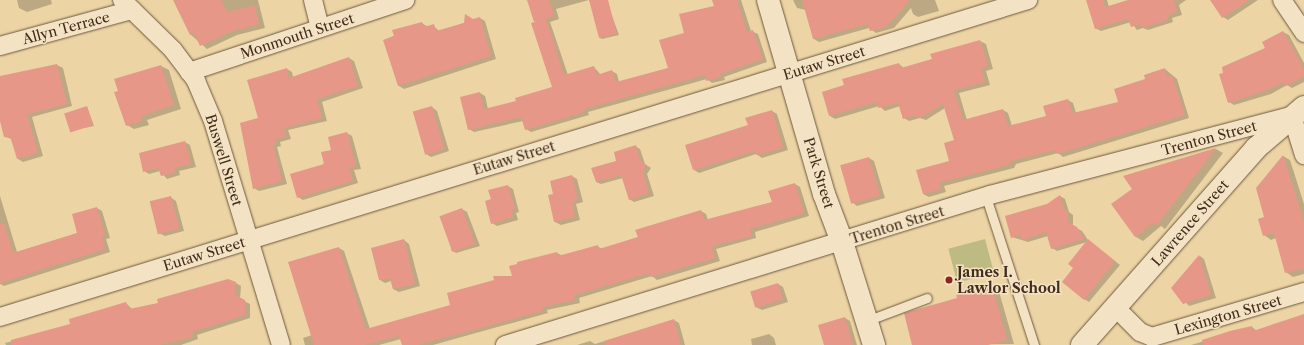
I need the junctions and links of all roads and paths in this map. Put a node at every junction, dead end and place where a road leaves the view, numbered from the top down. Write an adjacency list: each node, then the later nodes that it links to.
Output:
1 (313, 0): 7 (street)
2 (405, 0): 7 (street, Monmouth Street)
3 (768, 0): 11 (main road, Park Street)
4 (1028, 0): 11 (street, Eutaw Street)
5 (1282, 0): 8 (street)
6 (127, 5): 9 (street, Allyn Terrace); 10 (street, Buswell Street)
7 (320, 28): 10 (street, Monmouth Street)
8 (1304, 33)
9 (0, 46)
10 (189, 72): 15 (street, Buswell Street)
11 (789, 74): 15 (street, Eutaw Street); 16 (main road, Park Street)
12 (1298, 112): 13 (street); 14 (street, Trenton Street); 19 (main road, Lawrence Street)
13 (1304, 155)
14 (986, 197): 16 (street, Trenton Street); 25 (lane)
15 (249, 240): 20 (street, Eutaw Street); 22 (street, Buswell Street)
16 (842, 242): 21 (main road, Park Street); 23 (street, Trenton Street)
17 (1304, 292): 19 (street, Lexington Street)
18 (927, 298): 21 (lane)
19 (1116, 308): 26 (main road, Lawrence Street)
20 (0, 317)
21 (866, 321): 24 (main road, Park Street)
22 (281, 345)
23 (505, 345)
24 (874, 345)
25 (1034, 345)
26 (1082, 345)

